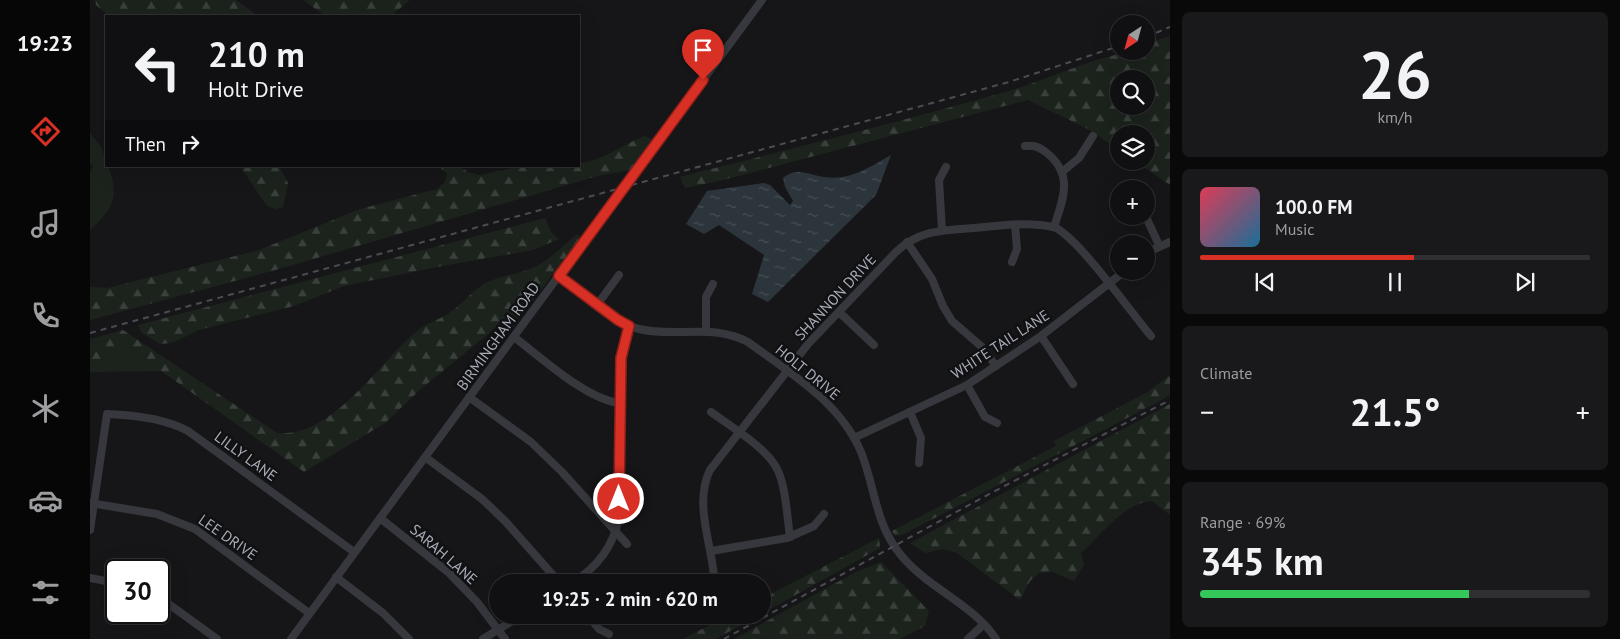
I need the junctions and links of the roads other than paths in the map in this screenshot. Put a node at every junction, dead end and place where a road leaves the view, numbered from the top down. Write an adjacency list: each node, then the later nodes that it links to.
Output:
1 (762, 0): 16 (street, BIRMINGHAM ROAD)
2 (1094, 136): 5 (street)
3 (1025, 146): 5 (street)
4 (946, 167): 9 (street)
5 (1062, 172): 8 (street)
6 (1015, 225): 8 (street, SHANNON DRIVE); 9 (street, SHANNON DRIVE); 14 (street)
7 (1150, 225): 12 (street)
8 (1054, 227): 19 (street)
9 (942, 230): 10 (street, SHANNON DRIVE)
10 (907, 242): 21 (street, SHANNON DRIVE); 28 (street)
11 (1170, 242): 12 (street)
12 (1159, 245): 13 (street)
13 (1155, 247)
14 (1012, 262)
15 (619, 275): 20 (street)
16 (559, 276): 20 (street, HOLT DRIVE); 26 (street, BIRMINGHAM ROAD)
17 (1113, 280): 19 (street, WHITE TAIL LANE)
18 (713, 284): 23 (street)
19 (1108, 284): 24 (street, WHITE TAIL LANE); 25 (street)
20 (597, 305): 22 (street, HOLT DRIVE)
21 (839, 312): 27 (street); 29 (street, SHANNON DRIVE)
22 (629, 326): 23 (street, HOLT DRIVE); 33 (street)
23 (706, 331): 29 (street, HOLT DRIVE)
24 (1041, 336): 28 (street, WHITE TAIL LANE); 30 (street)
25 (1151, 336)
26 (514, 337): 32 (street, BIRMINGHAM ROAD); 33 (street)
27 (874, 345)
28 (996, 366): 31 (street, WHITE TAIL LANE)
29 (787, 371): 37 (street, SHANNON DRIVE); 38 (street, HOLT DRIVE)
30 (1074, 384)
31 (967, 385): 35 (street, WHITE TAIL LANE); 36 (street)
32 (469, 397): 39 (street, BIRMINGHAM ROAD); 45 (street)
33 (619, 403): 45 (street)
34 (711, 412): 37 (street)
35 (910, 412): 38 (street, WHITE TAIL LANE); 40 (street)
36 (996, 423)
37 (739, 433): 46 (street); 48 (street, SHANNON DRIVE)
38 (854, 438): 60 (street, HOLT DRIVE)
39 (425, 457): 43 (street, BIRMINGHAM ROAD); 50 (street)
40 (919, 463)
41 (92, 503): 44 (street); 49 (street, LILLY LANE); 57 (street, LEE DRIVE)
42 (824, 514): 46 (street)
43 (380, 518): 49 (street, BIRMINGHAM ROAD); 61 (street, SARAH LANE)
44 (90, 530)
45 (616, 532): 47 (street); 51 (street)
46 (790, 536): 48 (street)
47 (627, 544)
48 (711, 550): 52 (street, SHANNON DRIVE)
49 (354, 552): 53 (street, BIRMINGHAM ROAD)
50 (552, 574)
51 (587, 574)
52 (714, 574)
53 (336, 577): 57 (street, BIRMINGHAM ROAD); 65 (street)
54 (90, 578): 55 (street)
55 (105, 581)
56 (170, 605): 64 (street)
57 (309, 613): 63 (street, BIRMINGHAM ROAD)
58 (508, 624): 61 (street)
59 (595, 624): 62 (street)
60 (984, 624): 68 (street); 69 (street, HOLT DRIVE)
61 (498, 630): 66 (street); 67 (street, SARAH LANE)
62 (609, 634)
63 (293, 638)
64 (217, 639)
65 (409, 639)
66 (483, 639)
67 (505, 639)
68 (968, 639)
69 (996, 639)

